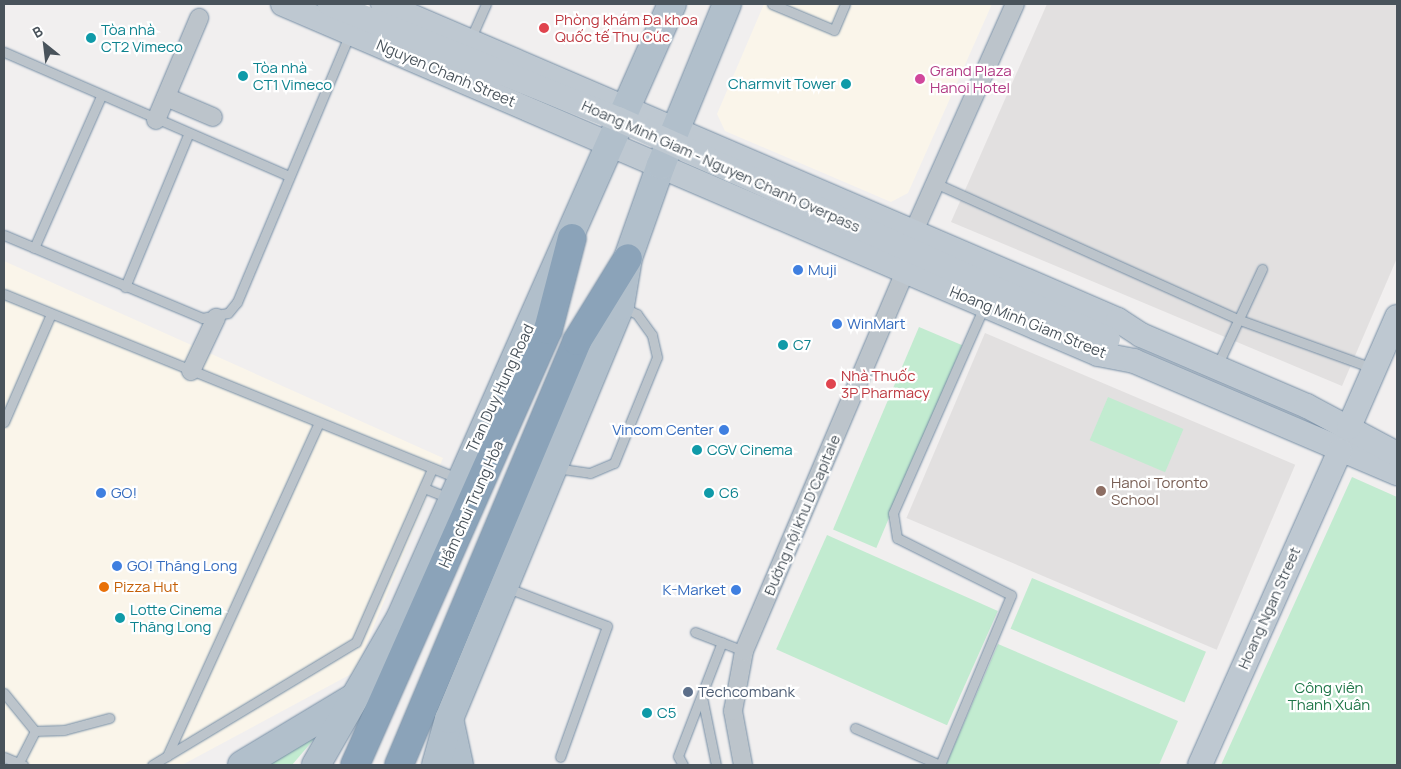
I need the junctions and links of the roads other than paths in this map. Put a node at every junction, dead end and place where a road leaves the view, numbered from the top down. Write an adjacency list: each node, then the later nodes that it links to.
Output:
1 (282, 4): 11 (street, Nguyen Chanh Street)
2 (330, 4): 45 (street, Hoang Minh Giam - Nguyen Chanh Overpass, bridge)
3 (383, 4): 12 (street)
4 (486, 4): 12 (lane)
5 (672, 4): 18 (main road, Tran Duy Hung Road)
6 (726, 4): 21 (main road)
7 (772, 4): 8 (lane)
8 (845, 4)
9 (1015, 4): 27 (street)
10 (199, 18): 16 (street)
11 (350, 33): 17 (street, Nguyen Chanh Street); 26 (lane)
12 (470, 40): 14 (street)
13 (4, 52): 15 (lane)
14 (544, 72): 17 (street); 18 (street)
15 (102, 96): 20 (lane); 32 (lane)
16 (166, 97): 19 (street); 20 (street)
17 (518, 103): 23 (street, Nguyen Chanh Street)
18 (626, 106): 21 (street); 23 (main road, Tran Duy Hung Road)
19 (213, 117)
20 (156, 120): 22 (lane)
21 (676, 129): 24 (street); 25 (main road)
22 (188, 135): 26 (lane); 36 (lane)
23 (610, 143): 25 (street, Nguyen Chanh Street); 31 (main road, Tran Duy Hung Road)
24 (750, 164): 28 (street); 29 (street)
25 (661, 165): 28 (street, Hoang Minh Giam Street); 33 (main road)
26 (289, 176): 42 (lane)
27 (935, 183): 29 (street); 43 (lane)
28 (728, 197): 35 (street, Hoang Minh Giam Street)
29 (913, 233): 44 (street)
30 (4, 235): 32 (lane)
31 (572, 238): 59 (main road, Tran Duy Hung Road); 78 (highway, Hầm chui Trung Hòa)
32 (34, 248): 36 (lane)
33 (628, 258): 38 (main road); 79 (highway)
34 (1262, 269): 43 (lane)
35 (905, 272): 39 (street, Hoang Minh Giam Street); 63 (street, Đường nội khu D'Capitale)
36 (125, 287): 42 (lane)
37 (4, 294): 40 (lane)
38 (620, 306): 55 (main road); 55 (lane)
39 (984, 306): 46 (street, Hoang Minh Giam Street); 85 (lane)
40 (51, 314): 49 (lane); 50 (lane)
41 (1397, 317): 52 (street)
42 (216, 318): 49 (street)
43 (1240, 320): 47 (lane); 48 (lane)
44 (1141, 335): 45 (street); 48 (street)
45 (1108, 339): 46 (street, Hoang Minh Giam - Nguyen Chanh Overpass)
46 (1134, 361): 54 (street, Hoang Minh Giam Street)
47 (1364, 365)
48 (1217, 366): 52 (street)
49 (191, 371): 51 (lane)
50 (4, 422)
51 (319, 423): 56 (lane); 71 (lane)
52 (1350, 428): 53 (street)
53 (1393, 448)
54 (1340, 451): 57 (street, Hoang Minh Giam Street); 86 (street, Hoang Ngan Street)
55 (553, 468): 60 (main road)
56 (432, 469): 58 (lane); 59 (lane)
57 (1397, 473)
58 (424, 488): 59 (lane); 71 (lane)
59 (455, 489): 65 (main road, Tran Duy Hung Road)
60 (503, 586): 68 (main road); 73 (lane)
61 (695, 632): 62 (lane)
62 (722, 642): 63 (lane); 66 (lane)
63 (744, 651): 84 (street, Đường nội khu D'Capitale)
64 (4, 693): 70 (lane)
65 (355, 697): 74 (main road, Tran Duy Hung Road); 77 (main road)
66 (702, 697): 82 (lane); 83 (lane)
67 (109, 718): 70 (lane)
68 (449, 719): 80 (main road); 81 (main road)
69 (855, 728): 85 (lane)
70 (35, 730): 75 (lane)
71 (167, 756): 76 (lane)
72 (4, 757): 75 (lane)
73 (560, 757)
74 (317, 759)
75 (21, 764)
76 (152, 765)
77 (242, 765)
78 (355, 765)
79 (399, 765)
80 (436, 765)
81 (459, 765)
82 (682, 765)
83 (716, 765)
84 (743, 765)
85 (940, 765)
86 (1200, 765)

